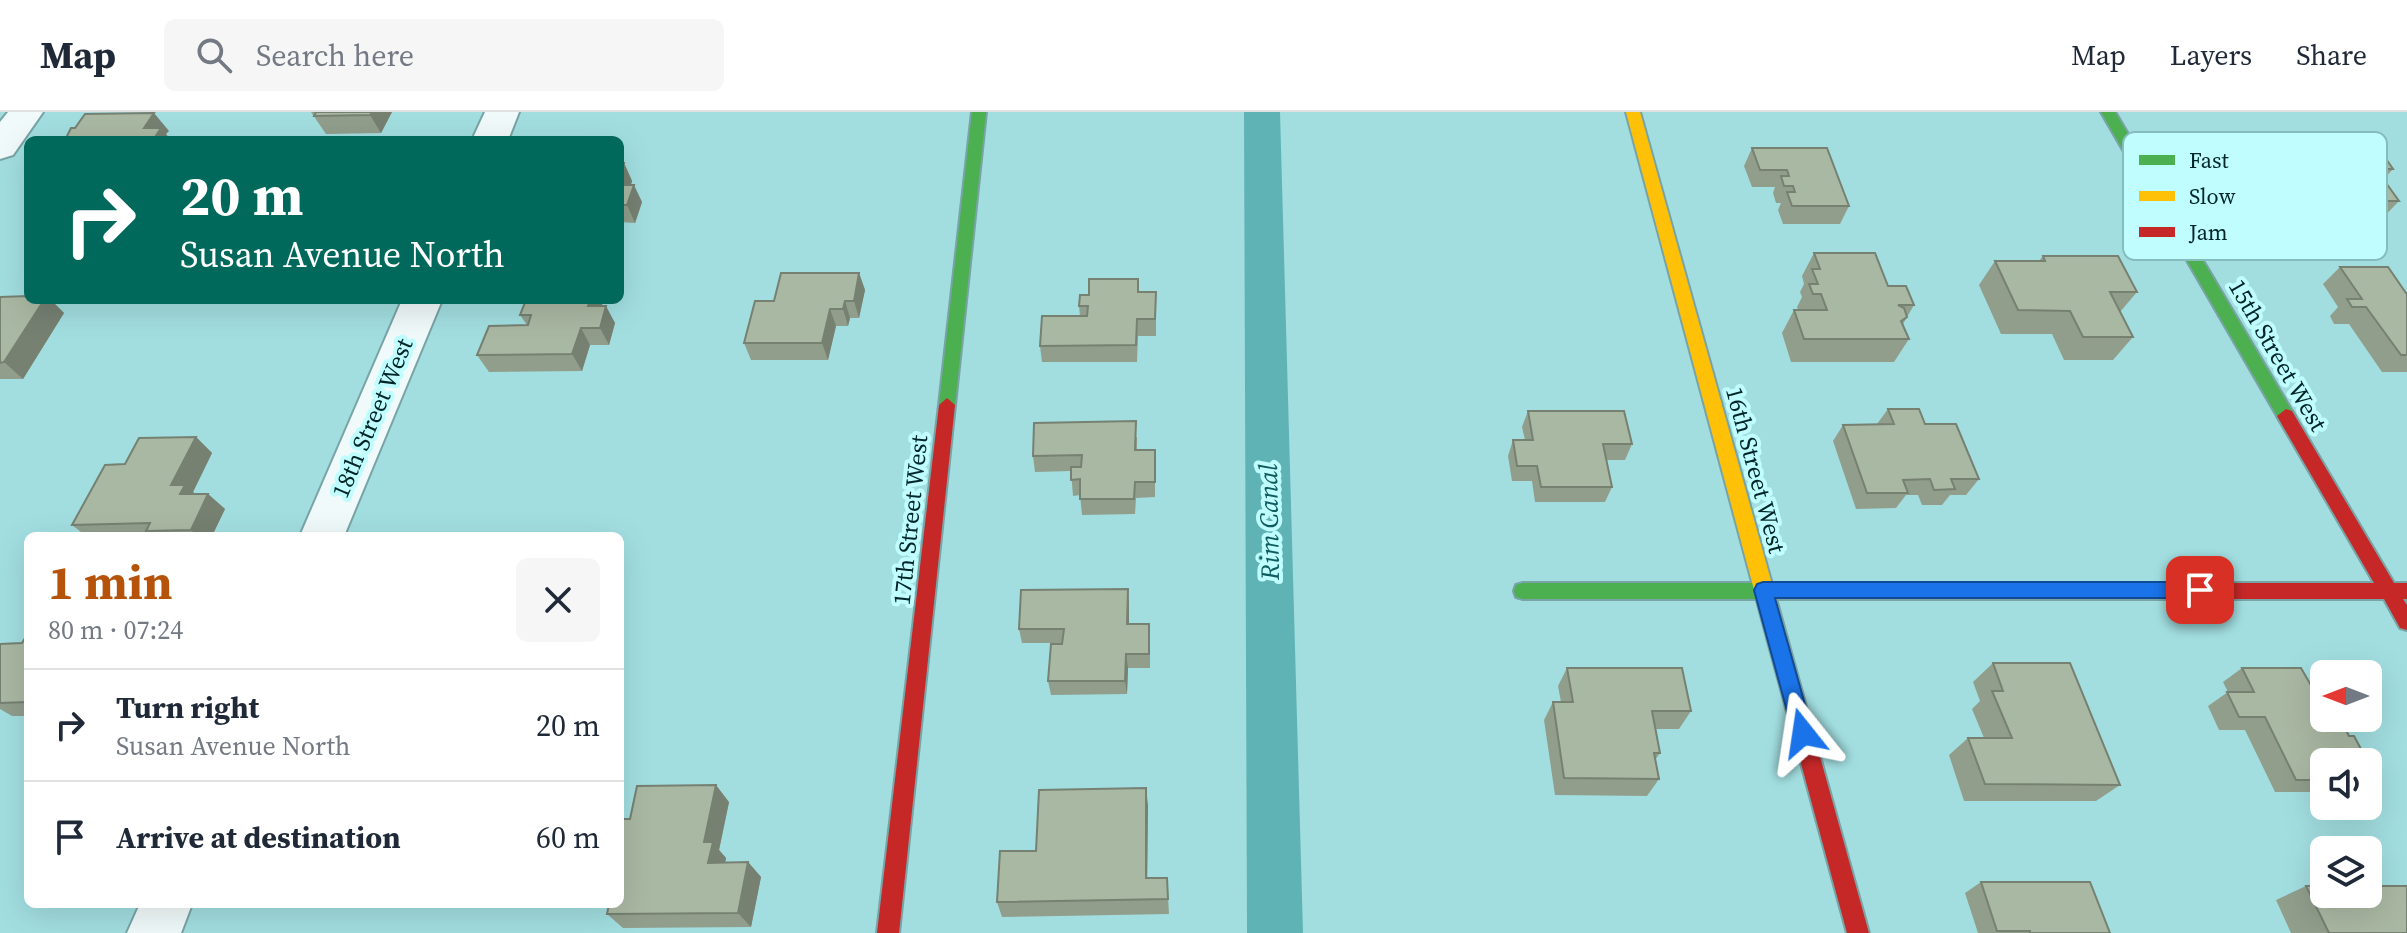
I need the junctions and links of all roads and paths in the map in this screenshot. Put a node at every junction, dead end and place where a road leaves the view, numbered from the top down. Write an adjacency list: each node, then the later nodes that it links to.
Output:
1 (26, 112): 8 (street)
2 (502, 112): 6 (street)
3 (979, 112): 19 (street, 17th Street West)
4 (1633, 112): 12 (street, 16th Street West)
5 (2108, 112): 7 (street, 15th Street West)
6 (492, 136)
7 (2123, 138)
8 (0, 147)
9 (2194, 260): 14 (street, 15th Street West)
10 (420, 304): 11 (street, 18th Street West)
11 (324, 532)
12 (1763, 590): 13 (street); 14 (street); 20 (street, 16th Street West)
13 (1523, 591)
14 (2387, 591): 15 (street); 16 (street, 15th Street West)
15 (2407, 591)
16 (2407, 622)
17 (164, 908): 18 (street)
18 (154, 933)
19 (888, 933)
20 (1858, 933)

